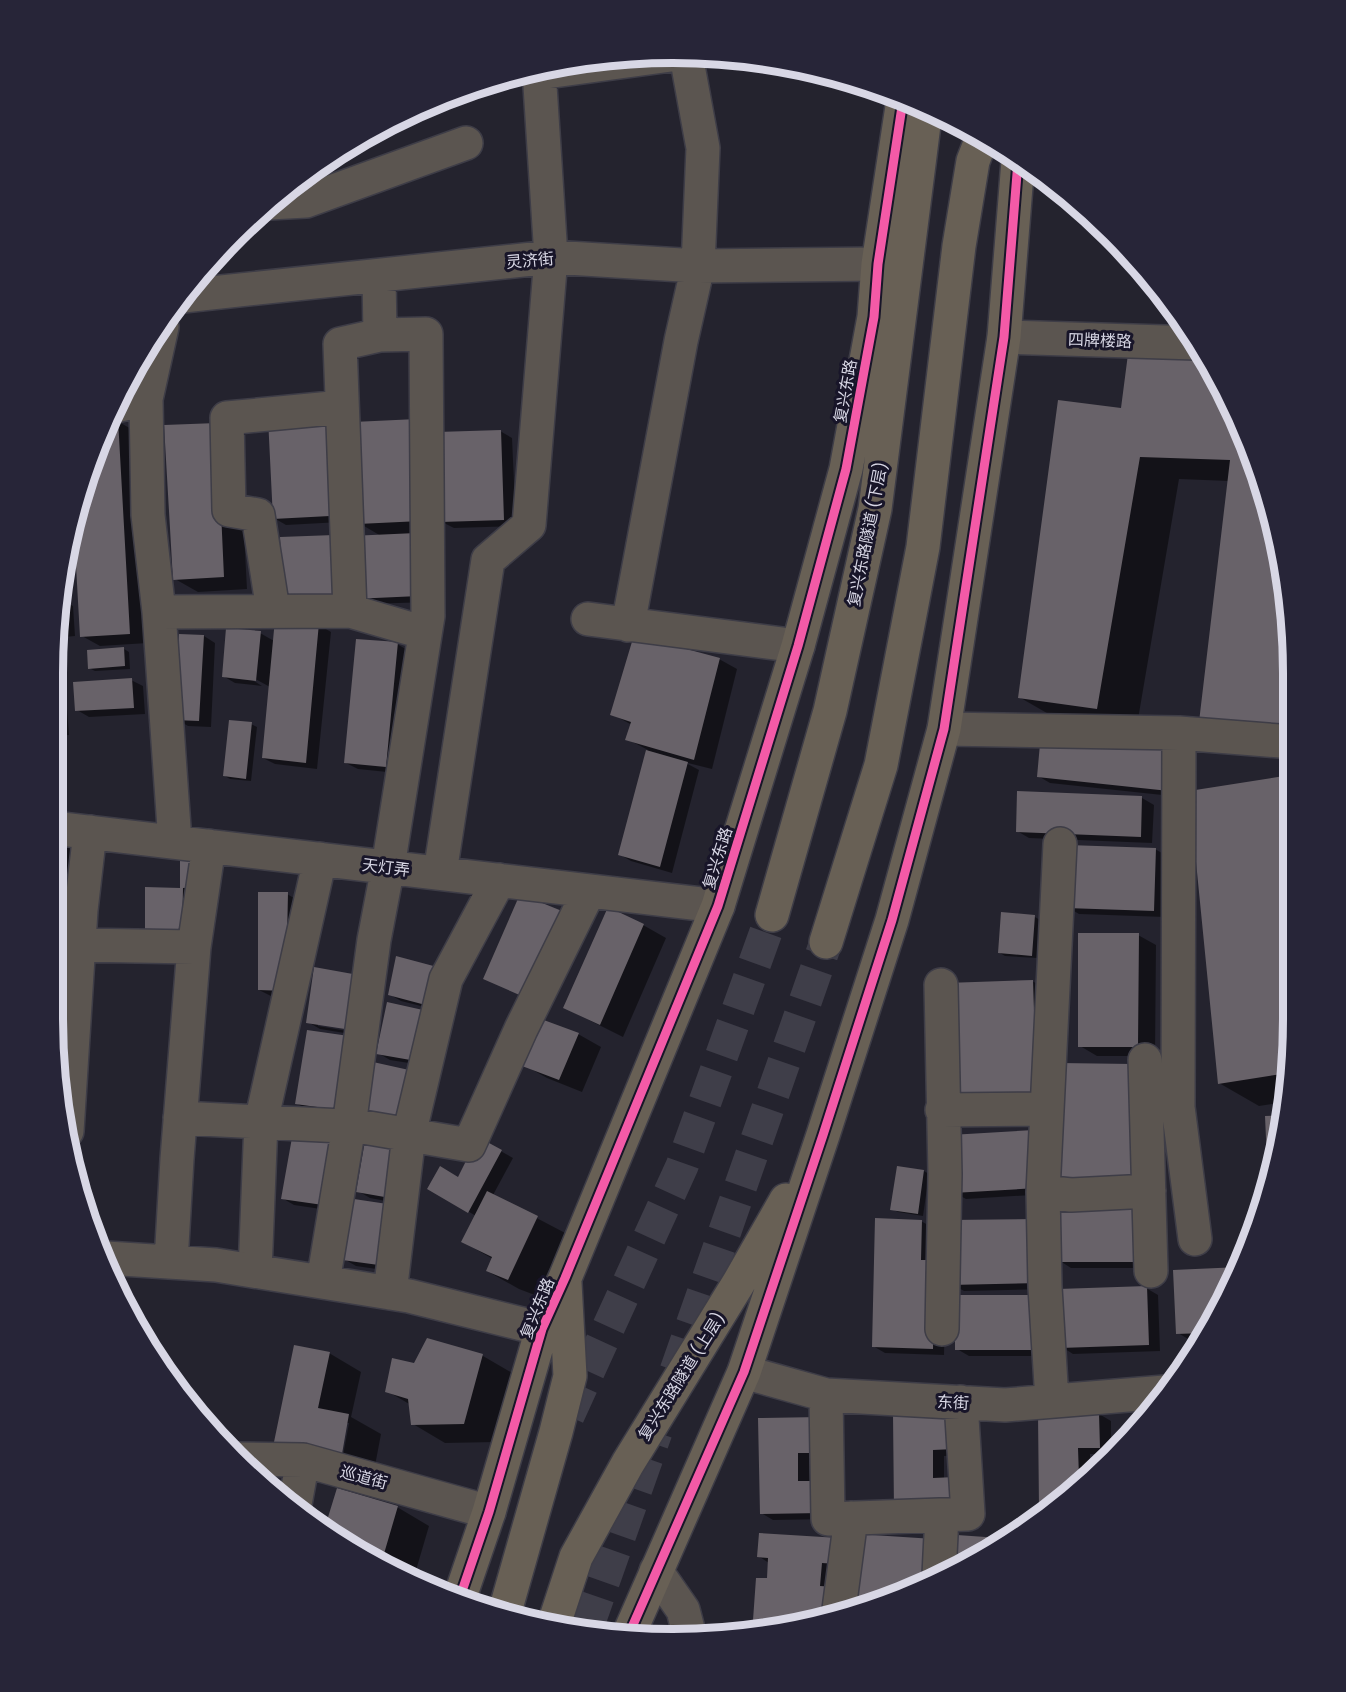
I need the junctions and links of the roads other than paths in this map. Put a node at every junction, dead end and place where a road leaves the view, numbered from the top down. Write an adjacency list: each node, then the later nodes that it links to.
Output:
1 (688, 63): 11 (street)
2 (539, 78): 9 (street)
3 (902, 107): 10 (main road, 复兴东路)
4 (925, 118): 42 (main road, 复兴东路隧道 (下层))
5 (466, 143): 8 (street)
6 (979, 146): 43 (main road)
7 (1017, 170): 15 (main road)
8 (286, 202)
9 (551, 257): 11 (street, 灵济街); 12 (street, 灵济街); 37 (street)
10 (878, 264): 11 (street, 灵济街); 26 (main road, 复兴东路)
11 (698, 266): 24 (street)
12 (379, 276): 13 (street, 灵济街); 14 (street)
13 (195, 295)
14 (380, 335): 19 (street); 25 (street)
15 (1004, 337): 16 (street, 四牌楼路); 27 (main road)
16 (1185, 343)
17 (146, 367): 18 (street)
18 (131, 403): 21 (street)
19 (342, 407): 20 (street); 22 (street)
20 (273, 610): 21 (street); 22 (street)
21 (159, 612): 32 (street)
22 (350, 612): 25 (street)
23 (588, 619): 24 (street)
24 (628, 625): 26 (street)
25 (425, 633): 36 (street)
26 (798, 646): 40 (main road, 复兴东路)
27 (945, 729): 28 (street); 55 (main road)
28 (1179, 733): 29 (street); 58 (street)
29 (1283, 741)
30 (63, 829): 31 (street, 天灯弄)
31 (90, 832): 32 (street, 天灯弄); 41 (street)
32 (175, 842): 34 (street, 天灯弄)
33 (1060, 844): 49 (street)
34 (209, 846): 35 (street, 天灯弄); 45 (street)
35 (320, 860): 36 (street, 天灯弄); 52 (street)
36 (388, 867): 37 (street, 天灯弄); 53 (street)
37 (440, 873): 38 (street, 天灯弄)
38 (499, 880): 39 (street, 天灯弄); 54 (street)
39 (589, 891): 40 (street, 天灯弄); 54 (street)
40 (718, 906): 63 (main road, 复兴东路)
41 (67, 909): 44 (street)
42 (772, 915)
43 (826, 942)
44 (79, 945): 45 (street); 48 (street)
45 (195, 947): 51 (street)
46 (941, 986): 50 (street)
47 (1145, 1060): 56 (street)
48 (69, 1103)
49 (1047, 1109): 50 (street); 57 (street)
50 (942, 1110): 67 (street)
51 (180, 1118): 52 (street); 60 (street)
52 (261, 1122): 53 (street); 62 (street)
53 (349, 1126): 54 (street); 64 (street)
54 (410, 1135): 65 (street)
55 (823, 1135): 68 (main road); 84 (main road, 复兴东路隧道 (上层))
56 (1149, 1191): 57 (street); 61 (street)
57 (1043, 1192): 71 (street)
58 (1195, 1239)
59 (112, 1258): 60 (street)
60 (171, 1262): 62 (street)
61 (1151, 1270)
62 (255, 1271): 64 (street)
63 (565, 1278): 66 (main road, 复兴东路); 82 (main road)
64 (323, 1282): 65 (street)
65 (390, 1293): 66 (street)
66 (542, 1329): 76 (main road, 复兴东路)
67 (942, 1329)
68 (744, 1372): 70 (street, 东街); 80 (main road)
69 (1155, 1393): 71 (street, 东街)
70 (826, 1395): 72 (street, 东街); 78 (street)
71 (1052, 1401): 72 (street, 东街)
72 (961, 1402): 77 (street)
73 (252, 1459): 74 (street, 巡道街)
74 (303, 1460): 75 (street); 76 (street, 巡道街)
75 (296, 1498)
76 (489, 1512): 81 (main road, 复兴东路)
77 (942, 1515): 78 (street); 79 (street)
78 (851, 1518): 83 (street)
79 (939, 1568)
80 (656, 1571): 85 (main road); 86 (street)
81 (462, 1591)
82 (507, 1606)
83 (840, 1606)
84 (556, 1617)
85 (632, 1628)
86 (688, 1629)

